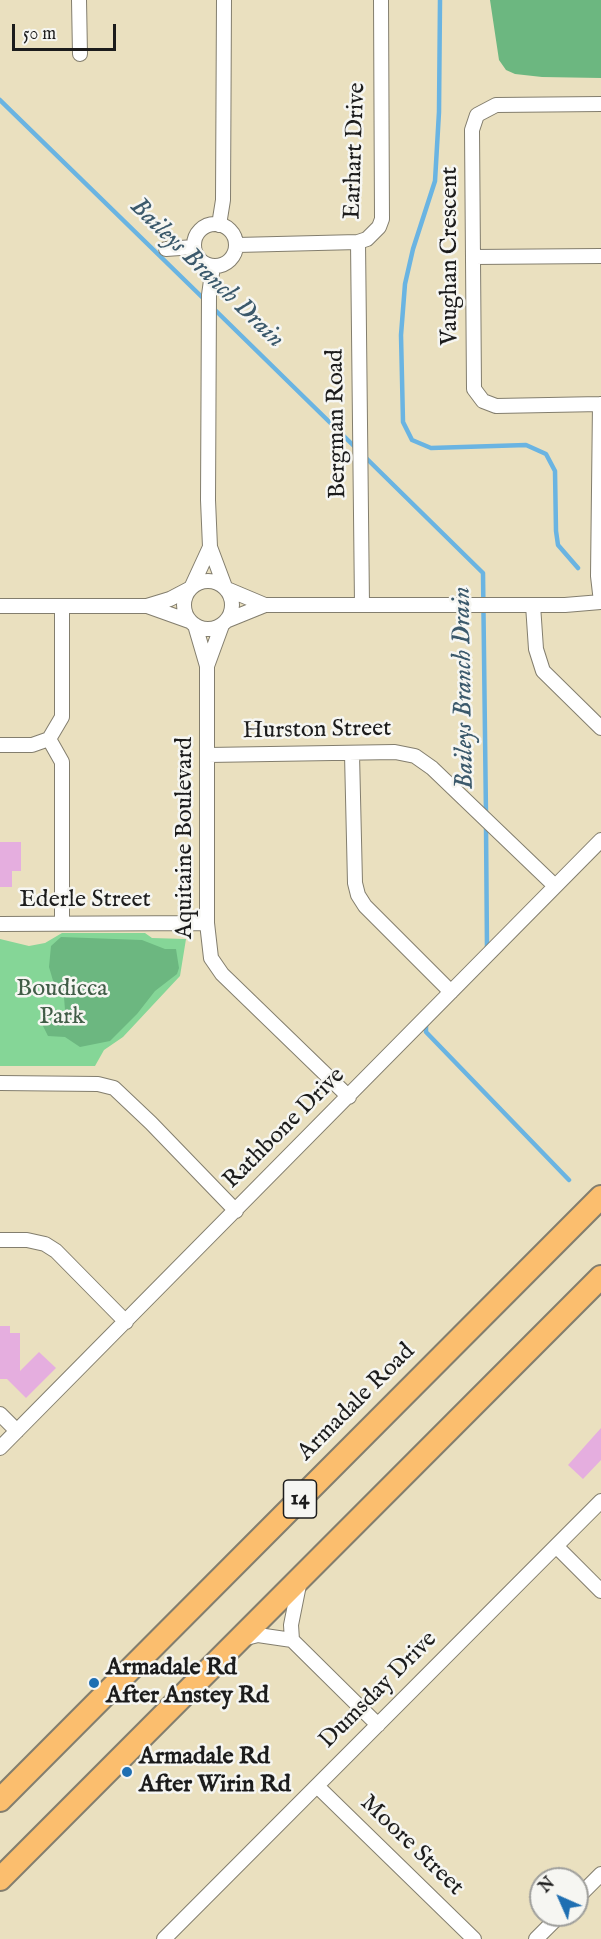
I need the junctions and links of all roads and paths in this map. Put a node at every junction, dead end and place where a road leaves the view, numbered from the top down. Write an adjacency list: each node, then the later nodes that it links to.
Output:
1 (79, 0): 4 (street)
2 (224, 0): 6 (street)
3 (381, 0): 7 (street, Earhart Drive)
4 (80, 54)
5 (601, 104): 12 (street, Vaughan Crescent)
6 (219, 225): 8 (street); 9 (street)
7 (358, 242): 8 (street, Earhart Drive); 20 (street, Bergman Road)
8 (237, 245): 13 (street)
9 (194, 247): 10 (street); 13 (street)
10 (166, 249)
11 (601, 256): 12 (street)
12 (473, 257): 14 (street, Vaughan Crescent)
13 (213, 266): 15 (street)
14 (601, 404): 18 (street)
15 (210, 547): 16 (street); 17 (street)
16 (191, 588): 17 (street); 24 (street); 25 (street)
17 (226, 588): 19 (street); 26 (street)
18 (601, 602): 21 (street)
19 (265, 605): 20 (street); 26 (street)
20 (362, 605): 21 (street)
21 (533, 605): 28 (street)
22 (0, 606): 23 (street)
23 (62, 606): 24 (street); 29 (street)
24 (147, 606): 25 (street)
25 (192, 623): 26 (street); 27 (street)
26 (225, 623): 27 (street)
27 (207, 666): 32 (street, Aquitaine Boulevard)
28 (601, 728)
29 (49, 739): 30 (street); 35 (street)
30 (0, 745)
31 (352, 754): 32 (street, Hurston Street); 34 (street, Hurston Street); 38 (street)
32 (208, 755): 36 (street, Aquitaine Boulevard)
33 (601, 840): 34 (street, Rathbone Drive)
34 (555, 886): 38 (street, Rathbone Drive)
35 (62, 923): 36 (street, Ederle Street); 37 (street, Ederle Street)
36 (207, 923): 40 (street, Aquitaine Boulevard)
37 (0, 924)
38 (451, 992): 40 (street, Rathbone Drive)
39 (0, 1083): 42 (street)
40 (349, 1097): 42 (street, Rathbone Drive)
41 (601, 1197): 57 (highway, Armadale Road / 14)
42 (236, 1211): 45 (street, Rathbone Drive)
43 (0, 1240): 45 (street)
44 (601, 1277): 51 (highway, 14)
45 (126, 1322): 47 (street, Rathbone Drive)
46 (0, 1414): 47 (street)
47 (17, 1431): 48 (street, Rathbone Drive)
48 (0, 1448)
49 (601, 1501): 50 (street, Dumsday Drive)
50 (556, 1546): 52 (street); 55 (street, Dumsday Drive)
51 (301, 1579): 53 (highway, 14); 54 (street)
52 (601, 1591)
53 (240, 1639): 54 (street); 59 (highway, 14)
54 (292, 1640): 55 (street)
55 (378, 1725): 56 (street, Dumsday Drive)
56 (317, 1786): 62 (street, Dumsday Drive); 63 (street, Moore Street)
57 (0, 1800)
58 (601, 1874): 60 (street)
59 (0, 1879)
60 (589, 1886)
61 (548, 1927): 64 (street)
62 (164, 1939)
63 (474, 1939)
64 (536, 1939)

